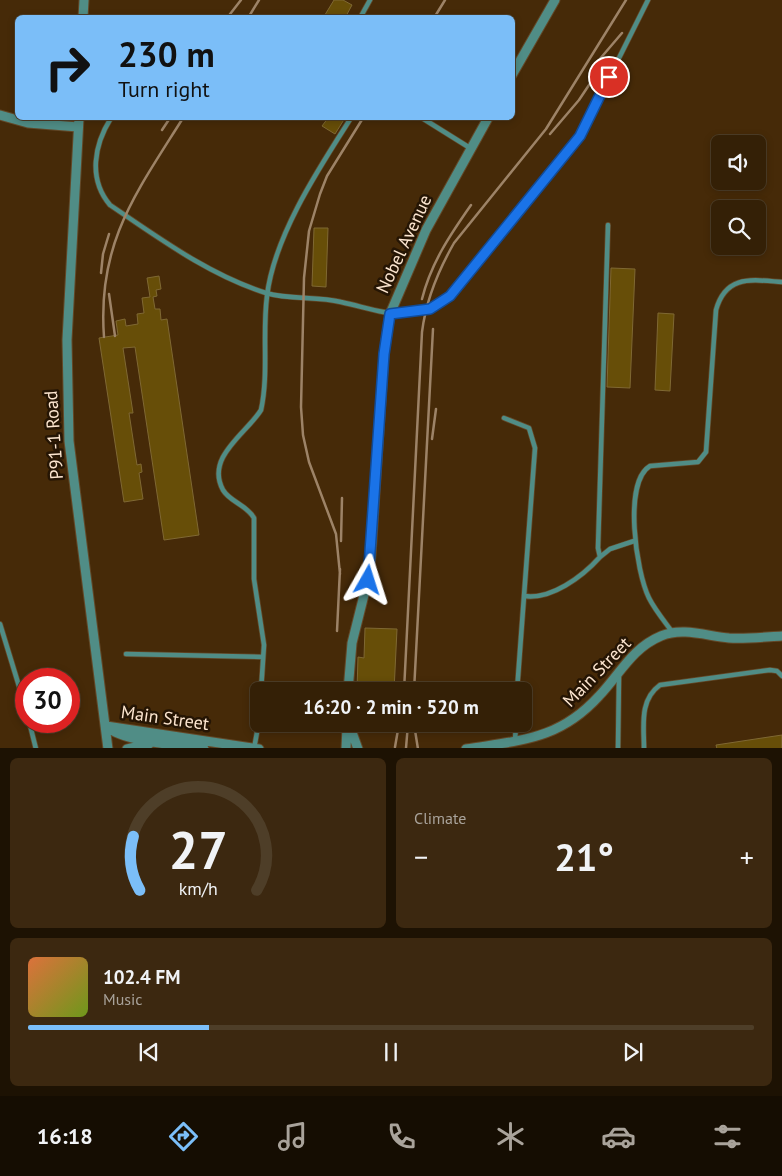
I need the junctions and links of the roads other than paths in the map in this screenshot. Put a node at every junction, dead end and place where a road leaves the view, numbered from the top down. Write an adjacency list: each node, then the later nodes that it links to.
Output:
1 (84, 0): 5 (street)
2 (370, 0): 6 (lane)
3 (555, 0): 7 (street)
4 (648, 0): 20 (lane)
5 (83, 15)
6 (362, 15)
7 (515, 70)
8 (0, 114): 9 (street)
9 (15, 119)
10 (19, 120): 15 (street)
11 (110, 120): 19 (lane)
12 (350, 120): 19 (lane)
13 (425, 120): 16 (lane)
14 (487, 120): 16 (street, Nobel Avenue)
15 (79, 122): 36 (street, P91-1 Road)
16 (470, 148): 20 (street, Nobel Avenue)
17 (608, 226): 23 (lane)
18 (782, 282): 22 (lane)
19 (267, 293): 20 (lane); 29 (lane)
20 (390, 314): 34 (street, Nobel Avenue)
21 (504, 418): 24 (lane)
22 (634, 540): 23 (lane); 26 (lane)
23 (600, 557): 24 (lane)
24 (524, 596): 35 (lane)
25 (0, 624): 31 (lane)
26 (673, 633): 27 (street, Main Street); 30 (street, Main Street)
27 (782, 636)
28 (126, 654): 29 (lane)
29 (263, 657): 33 (lane)
30 (619, 671): 42 (street, Main Street); 52 (lane)
31 (15, 673)
32 (782, 676): 53 (lane)
33 (262, 682)
34 (349, 682)
35 (518, 682)
36 (106, 726): 43 (street, Main Street); 45 (street, P91-1 Road); 48 (street, Main Street)
37 (258, 732): 48 (lane)
38 (347, 732): 49 (street)
39 (351, 732): 50 (street)
40 (516, 732): 42 (lane)
41 (32, 733): 44 (lane)
42 (516, 741): 51 (street, Main Street)
43 (159, 743): 46 (street); 47 (street, Main Street)
44 (36, 748)
45 (108, 748)
46 (127, 748)
47 (204, 748)
48 (256, 748)
49 (346, 748)
50 (358, 748)
51 (466, 748)
52 (618, 748)
53 (644, 748)

